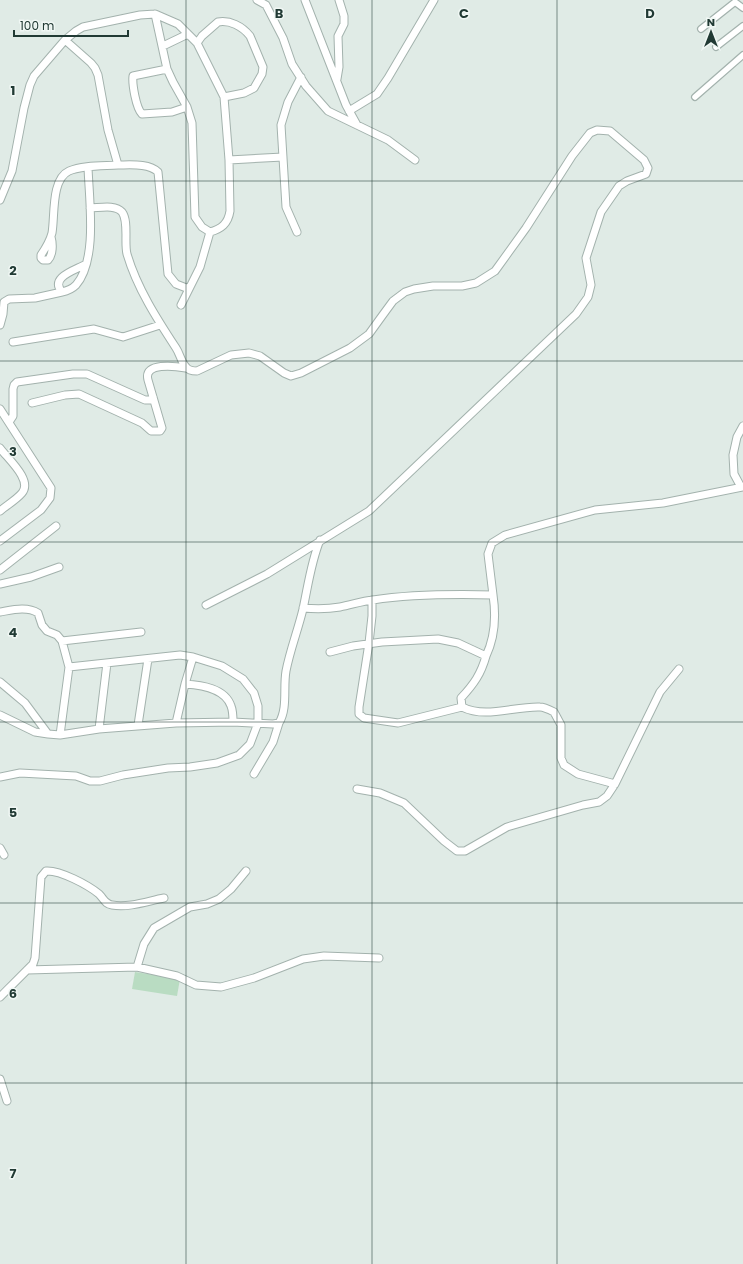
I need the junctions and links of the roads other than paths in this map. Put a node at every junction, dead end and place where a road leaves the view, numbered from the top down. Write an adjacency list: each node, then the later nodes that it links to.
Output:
1 (257, 0): 17 (street)
2 (305, 0): 18 (street)
3 (339, 0): 18 (street)
4 (434, 0): 22 (street)
5 (734, 1): 6 (street); 9 (street)
6 (743, 8)
7 (156, 14): 10 (street); 11 (street); 13 (street)
8 (743, 26): 14 (street)
9 (701, 29)
10 (188, 34): 12 (street); 13 (street)
11 (65, 40): 27 (street); 29 (street)
12 (198, 43): 19 (street); 19 (street)
13 (163, 46): 16 (street)
14 (716, 47)
15 (743, 55): 20 (street)
16 (167, 69): 21 (street); 21 (street)
17 (301, 77): 23 (street); 24 (street)
18 (337, 79): 22 (street)
19 (224, 97): 25 (street)
20 (695, 97)
21 (187, 108): 31 (street)
22 (349, 111): 23 (street)
23 (358, 125): 26 (street)
24 (283, 156): 25 (street); 32 (street)
25 (229, 160): 31 (street)
26 (415, 160)
27 (118, 165): 28 (street); 35 (street)
28 (88, 167): 30 (street); 33 (street)
29 (0, 200)
30 (90, 208): 34 (street); 38 (street)
31 (210, 232): 35 (street)
32 (297, 232)
33 (50, 237)
34 (86, 264): 36 (street); 36 (street)
35 (189, 289): 37 (street)
36 (62, 292): 39 (street)
37 (181, 305)
38 (160, 324): 40 (street); 41 (street)
39 (0, 325)
40 (13, 342)
41 (186, 368): 42 (street); 52 (street)
42 (153, 398): 43 (street); 45 (street)
43 (32, 403)
44 (0, 409): 45 (street)
45 (8, 422): 53 (street)
46 (743, 426): 47 (street)
47 (740, 436): 49 (street)
48 (0, 448): 50 (street)
49 (742, 487): 57 (street)
50 (0, 511)
51 (56, 526): 55 (street)
52 (320, 540): 59 (street); 60 (street)
53 (0, 541)
54 (59, 568): 56 (street)
55 (0, 570)
56 (0, 584)
57 (493, 595): 58 (street); 66 (street)
58 (372, 600): 60 (street); 64 (street)
59 (206, 605)
60 (303, 608): 79 (street)
61 (0, 612): 63 (street)
62 (141, 632): 63 (street)
63 (62, 641): 70 (street)
64 (369, 643): 65 (street); 66 (street); 74 (street)
65 (330, 652)
66 (486, 656): 74 (street)
67 (193, 657): 68 (street); 73 (street); 78 (street)
68 (148, 659): 69 (street); 80 (street)
69 (107, 663): 70 (street); 81 (street)
70 (69, 667): 83 (street)
71 (679, 669): 86 (street)
72 (0, 682): 82 (street)
73 (185, 684): 76 (street); 77 (street)
74 (462, 707): 86 (street)
75 (0, 715): 82 (street)
76 (233, 722): 77 (street); 78 (street)
77 (176, 723): 80 (street)
78 (258, 723): 79 (street); 85 (street)
79 (279, 723): 84 (street)
80 (138, 725): 81 (street)
81 (99, 729): 83 (street)
82 (48, 734): 83 (street)
83 (60, 735)
84 (254, 774)
85 (0, 777)
86 (615, 784): 87 (street)
87 (357, 789)
88 (246, 871): 91 (street)
89 (164, 898): 92 (street)
90 (379, 958): 91 (street)
91 (137, 967): 92 (street)
92 (27, 970): 93 (street)
93 (0, 997)
94 (0, 1079): 95 (street)
95 (7, 1101)

